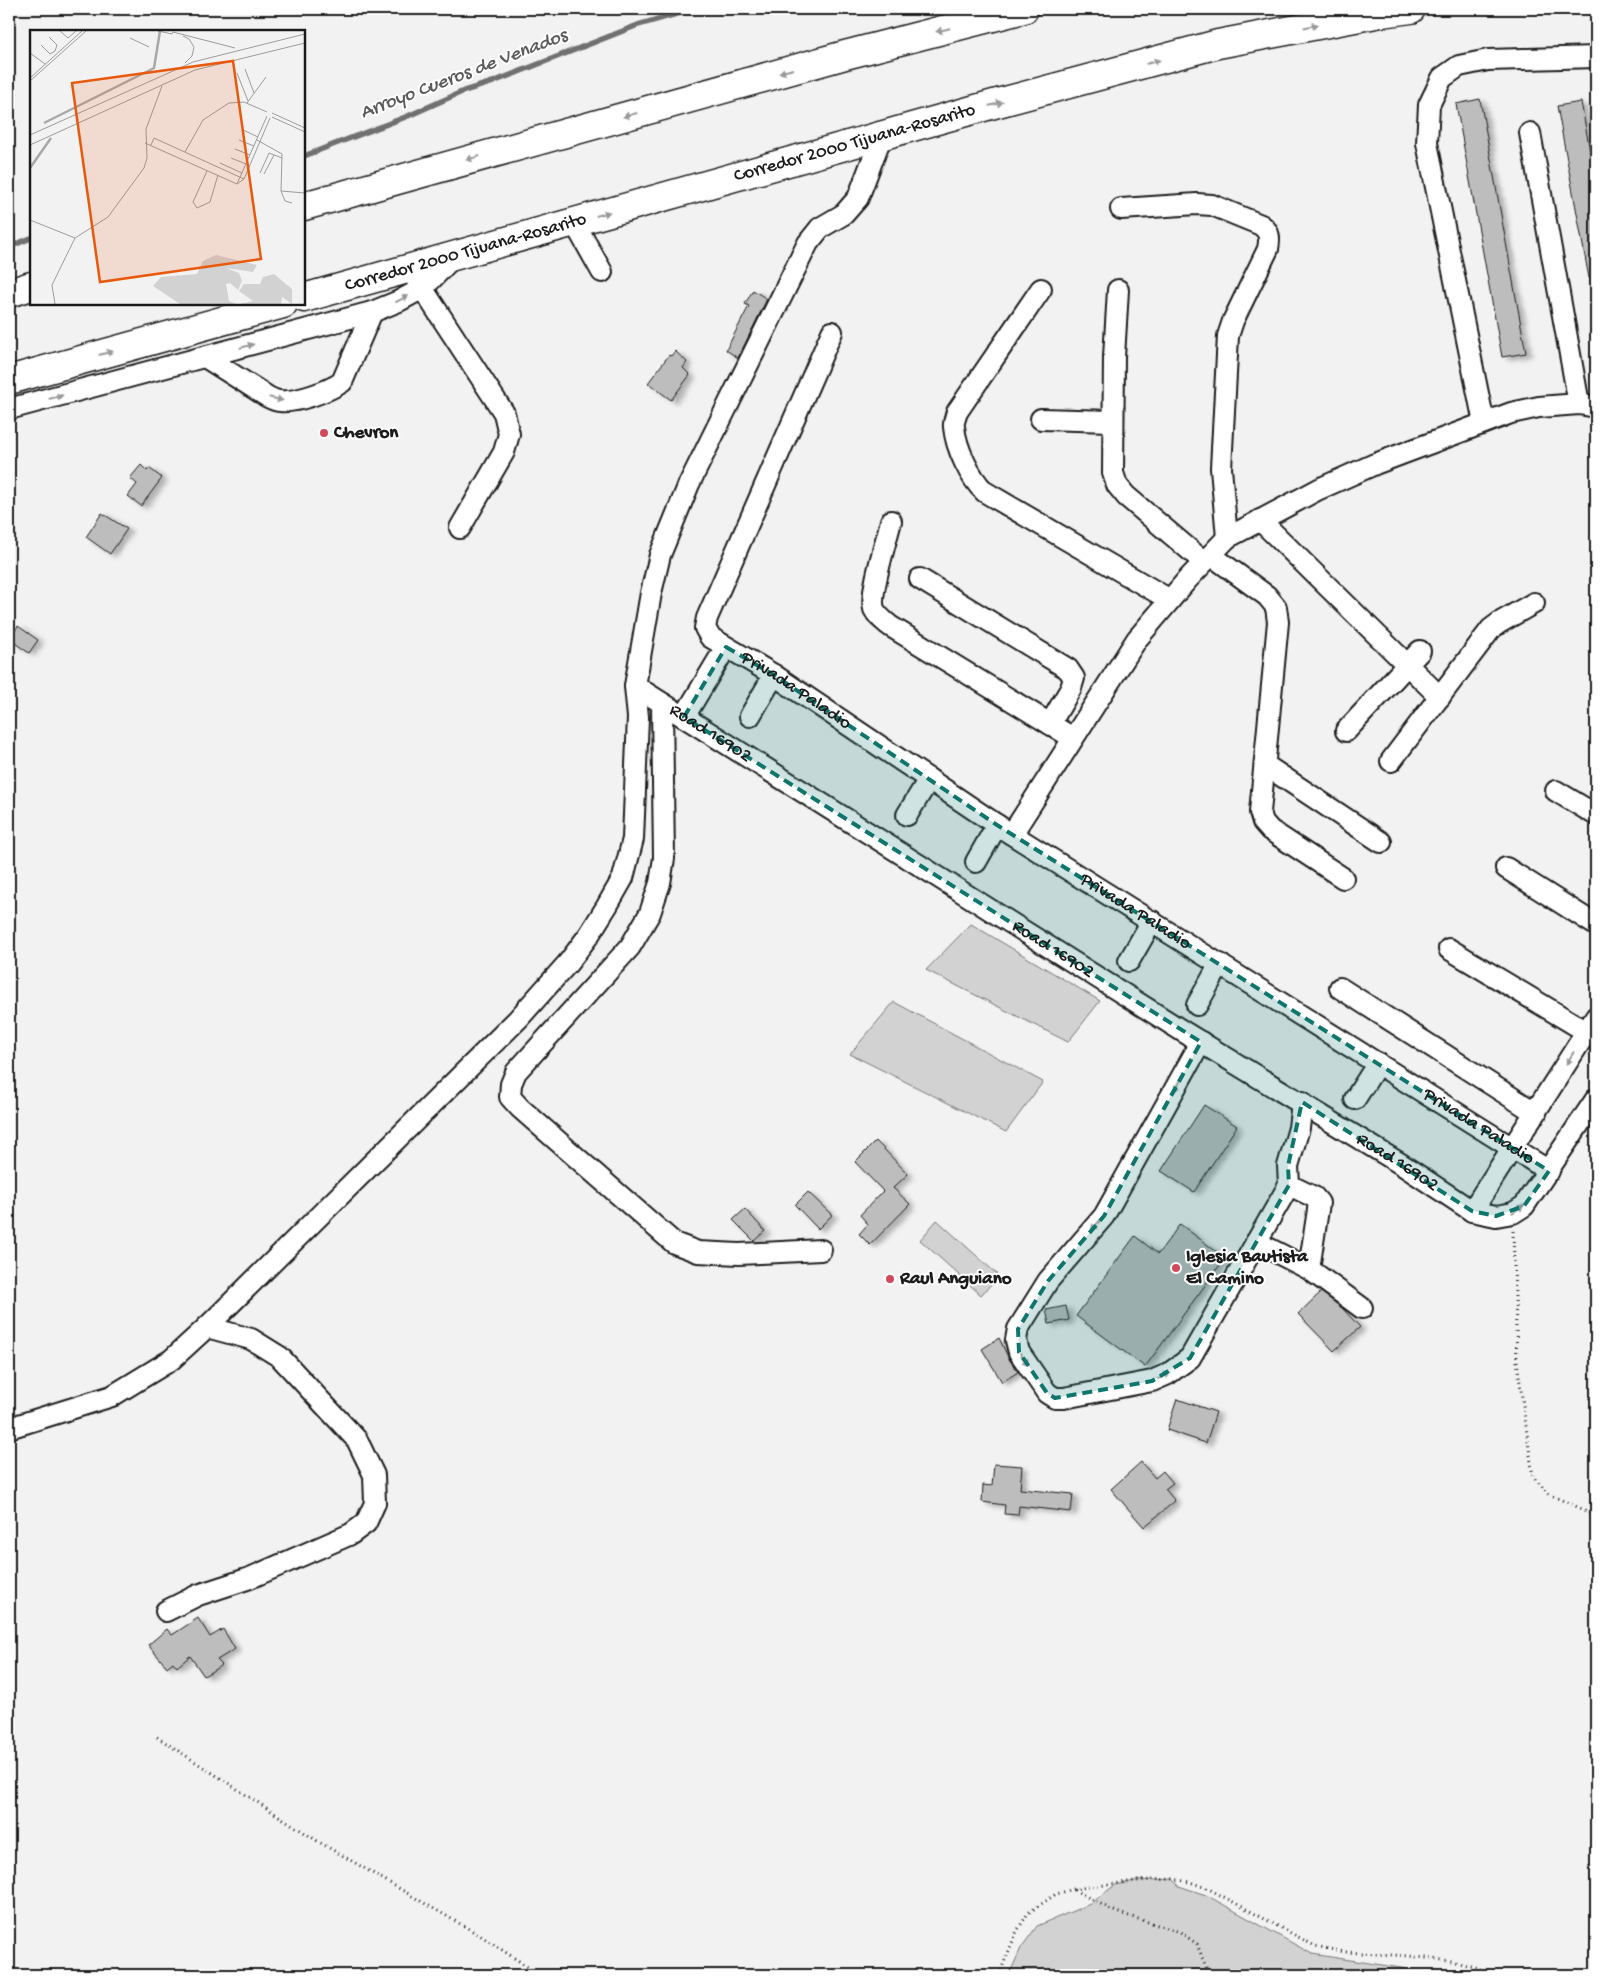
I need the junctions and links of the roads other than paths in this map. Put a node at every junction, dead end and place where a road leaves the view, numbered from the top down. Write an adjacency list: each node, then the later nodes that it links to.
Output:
1 (1006, 9): 4 (highway)
2 (1024, 9): 4 (highway)
3 (1411, 9): 7 (highway, Corredor 2000 Tijuana-Rosarito, one-way to 3)
4 (969, 23): 8 (highway, one-way to 8)
5 (1596, 56): 27 (street)
6 (1530, 133): 23 (street)
7 (882, 136): 10 (highway, Corredor 2000 Tijuana-Rosarito, one-way to 7); 40 (street)
8 (305, 206)
9 (1121, 209): 31 (street)
10 (574, 222): 11 (street); 12 (highway, Corredor 2000 Tijuana-Rosarito)
11 (602, 272)
12 (416, 278): 17 (highway, Corredor 2000 Tijuana-Rosarito); 19 (street, one-way to 12); 30 (street)
13 (30, 286): 16 (highway)
14 (1041, 288): 34 (street)
15 (1118, 290): 26 (street)
16 (9, 293)
17 (305, 298)
18 (280, 305): 22 (highway, one-way to 18)
19 (372, 312): 21 (street, one-way to 19); 21 (street, one-way to 19)
20 (832, 332): 36 (street, Privada Paladio)
21 (204, 357): 24 (street, one-way to 21)
22 (9, 380)
23 (1588, 406): 27 (street)
24 (9, 409)
25 (1041, 419): 26 (street)
26 (1112, 421): 32 (street)
27 (1484, 423): 28 (street)
28 (1260, 520): 31 (street); 38 (street)
29 (891, 521): 45 (street)
30 (460, 528)
31 (1227, 538): 32 (street)
32 (1207, 558): 34 (street); 49 (street)
33 (920, 579): 45 (street)
34 (1170, 600): 47 (street)
35 (1534, 603): 41 (street)
36 (726, 647): 39 (street, Privada Paladio); 44 (street)
37 (1420, 651): 38 (street)
38 (1407, 666): 41 (street); 46 (street)
39 (774, 674): 43 (street); 50 (street, Privada Paladio)
40 (635, 686): 42 (street, Road 16902); 81 (street)
41 (1440, 697): 48 (street)
42 (662, 704): 44 (street, Road 16902); 78 (street)
43 (750, 716)
44 (684, 717): 67 (street, Road 16902)
45 (1050, 724): 47 (street)
46 (1346, 731)
47 (1073, 738): 54 (street)
48 (1391, 761)
49 (1265, 765): 55 (street); 58 (street)
50 (928, 779): 52 (street); 54 (street, Privada Paladio)
51 (1556, 791): 53 (street)
52 (907, 815)
53 (1596, 815)
54 (1004, 829): 56 (street); 59 (street, Privada Paladio)
55 (1381, 842)
56 (976, 862)
57 (1506, 868): 60 (street)
58 (1343, 878)
59 (1152, 921): 62 (street); 63 (street, Privada Paladio)
60 (1596, 925)
61 (1449, 949): 66 (street)
62 (1129, 961)
63 (1220, 964): 65 (street); 68 (street, Privada Paladio)
64 (1340, 988): 72 (street)
65 (1197, 1005)
66 (1592, 1024): 72 (street, one-way to 72)
67 (1201, 1042): 71 (street, Road 16902); 77 (street, one-way to 77)
68 (1378, 1063): 69 (street); 73 (street, Privada Paladio)
69 (1355, 1099)
70 (1596, 1099): 74 (street)
71 (1302, 1102): 75 (street); 76 (street, Road 16902)
72 (1536, 1112): 73 (street)
73 (1512, 1147): 74 (street, Privada Paladio); 76 (street)
74 (1549, 1171): 76 (street, one-way to 74)
75 (1289, 1185): 77 (street); 79 (street)
76 (1472, 1211)
77 (1256, 1242): 79 (street)
78 (821, 1250)
79 (1309, 1269): 80 (street)
80 (1362, 1308)
81 (207, 1327): 82 (street); 83 (street)
82 (9, 1428)
83 (166, 1611)

